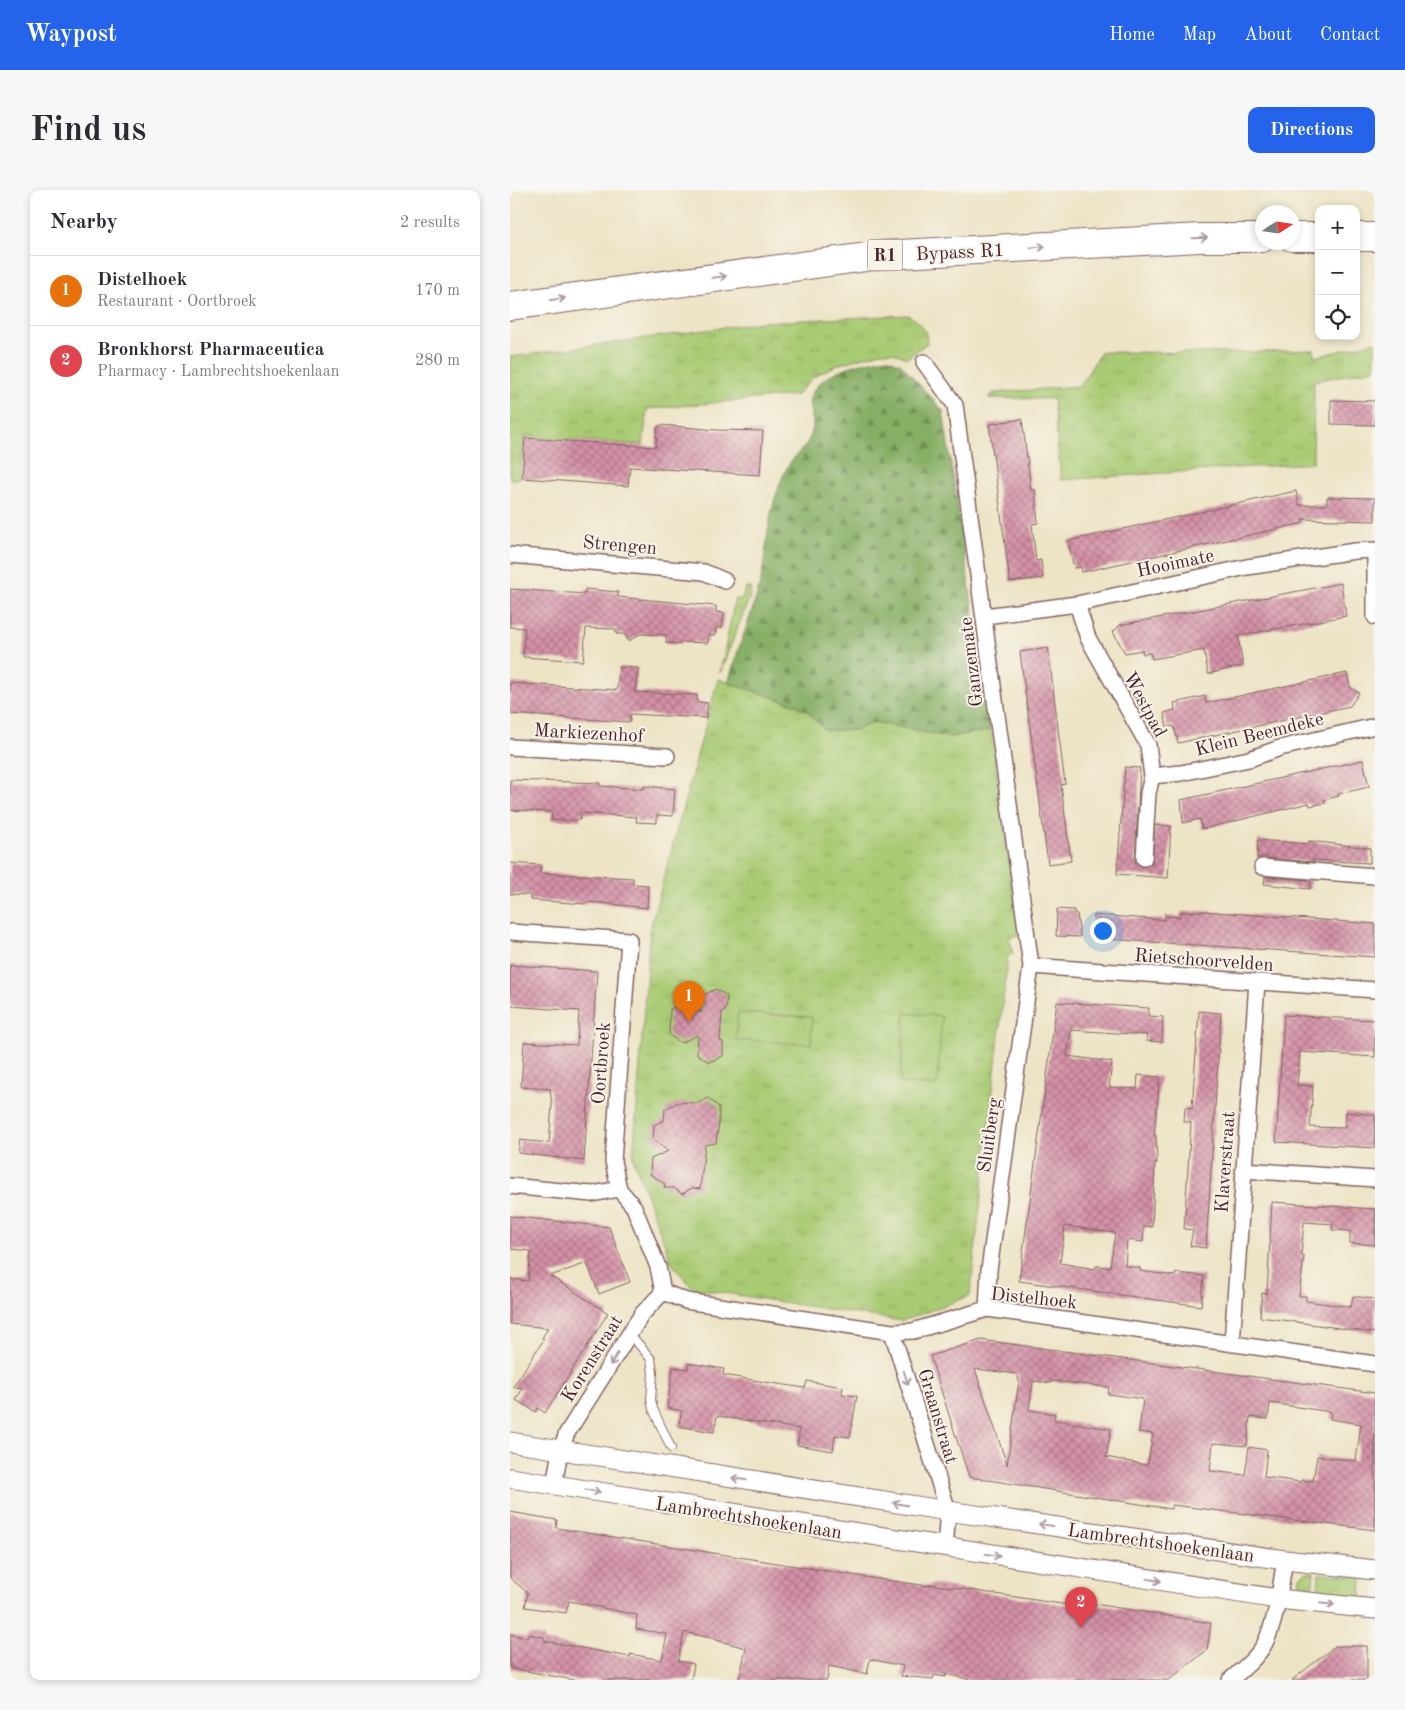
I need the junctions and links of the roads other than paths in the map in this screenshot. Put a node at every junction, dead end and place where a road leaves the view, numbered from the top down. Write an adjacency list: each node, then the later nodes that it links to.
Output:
1 (1300, 237): 2 (highway)
2 (1315, 237)
3 (1360, 237): 4 (highway)
4 (1375, 237)
5 (1255, 238): 6 (highway, Bypass R1 / R1, one-way to 5)
6 (510, 306)
7 (924, 362): 12 (street, Ganzemate)
8 (1375, 550): 11 (street, Hooimate); 13 (street)
9 (510, 555): 10 (street, Strengen)
10 (725, 581)
11 (1078, 604): 12 (street, Hooimate); 17 (street, Westpad)
12 (984, 616): 22 (street, Ganzemate)
13 (1375, 617)
14 (1375, 726): 17 (street, Klein Beemdeke)
15 (510, 747): 16 (street, Markiezenhof)
16 (667, 756)
17 (1152, 776): 18 (street, Westpad)
18 (1144, 858)
19 (1262, 867): 20 (street)
20 (1375, 876)
21 (510, 932): 28 (street, Oortbroek)
22 (1031, 966): 23 (street, Rietschoorvelden); 30 (street, Sluitberg)
23 (1257, 982): 24 (street, Rietschoorvelden); 25 (street, Klaverstraat)
24 (1375, 990)
25 (1243, 1170): 26 (street); 33 (street, Klaverstraat)
26 (1375, 1179)
27 (510, 1186): 28 (street)
28 (620, 1189): 29 (street)
29 (663, 1292): 31 (street, Distelhoek); 32 (street, Korenstraat)
30 (987, 1309): 31 (street, Distelhoek); 33 (street, Distelhoek)
31 (892, 1332): 40 (street, Graanstraat, one-way to 40)
32 (630, 1334): 36 (lane); 37 (street, Korenstraat, one-way to 37)
33 (1232, 1344): 34 (street, Distelhoek)
34 (1375, 1364)
35 (510, 1442): 37 (street, Lambrechtshoekenlaan)
36 (670, 1448)
37 (560, 1451): 39 (street); 40 (street, Lambrechtshoekenlaan, one-way to 37)
38 (510, 1478): 39 (street, Lambrechtshoekenlaan)
39 (554, 1485): 41 (street, Lambrechtshoekenlaan, one-way to 41)
40 (948, 1511): 41 (street); 42 (street, Lambrechtshoekenlaan, one-way to 40)
41 (945, 1548): 44 (street, Lambrechtshoekenlaan, one-way to 44)
42 (1285, 1560): 43 (street, Lambrechtshoekenlaan); 44 (street)
43 (1375, 1570)
44 (1278, 1599): 45 (street, Lambrechtshoekenlaan, one-way to 45); 46 (street)
45 (1375, 1609)
46 (1230, 1680)

